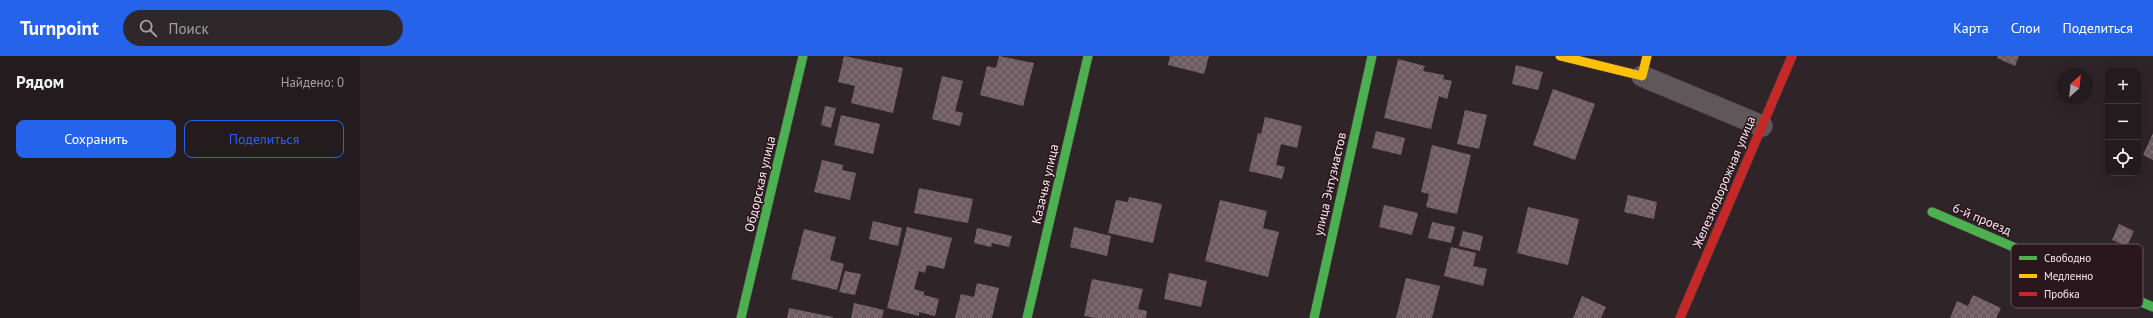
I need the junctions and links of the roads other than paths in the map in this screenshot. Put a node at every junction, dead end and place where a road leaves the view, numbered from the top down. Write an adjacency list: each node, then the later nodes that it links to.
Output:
1 (803, 56): 12 (street, Обдорская улица)
2 (1088, 56): 13 (street, Казачья улица)
3 (1372, 56): 14 (street, улица Энтузиастов)
4 (1560, 56): 6 (street)
5 (1792, 56): 7 (street, Железнодорожная улица)
6 (1644, 66): 7 (street)
7 (1762, 126): 15 (street, Железнодорожная улица)
8 (1932, 212): 9 (street, 6-й проезд)
9 (2011, 246)
10 (2143, 303): 11 (street, 6-й проезд)
11 (2153, 307)
12 (742, 318)
13 (1027, 318)
14 (1314, 318)
15 (1680, 318)

